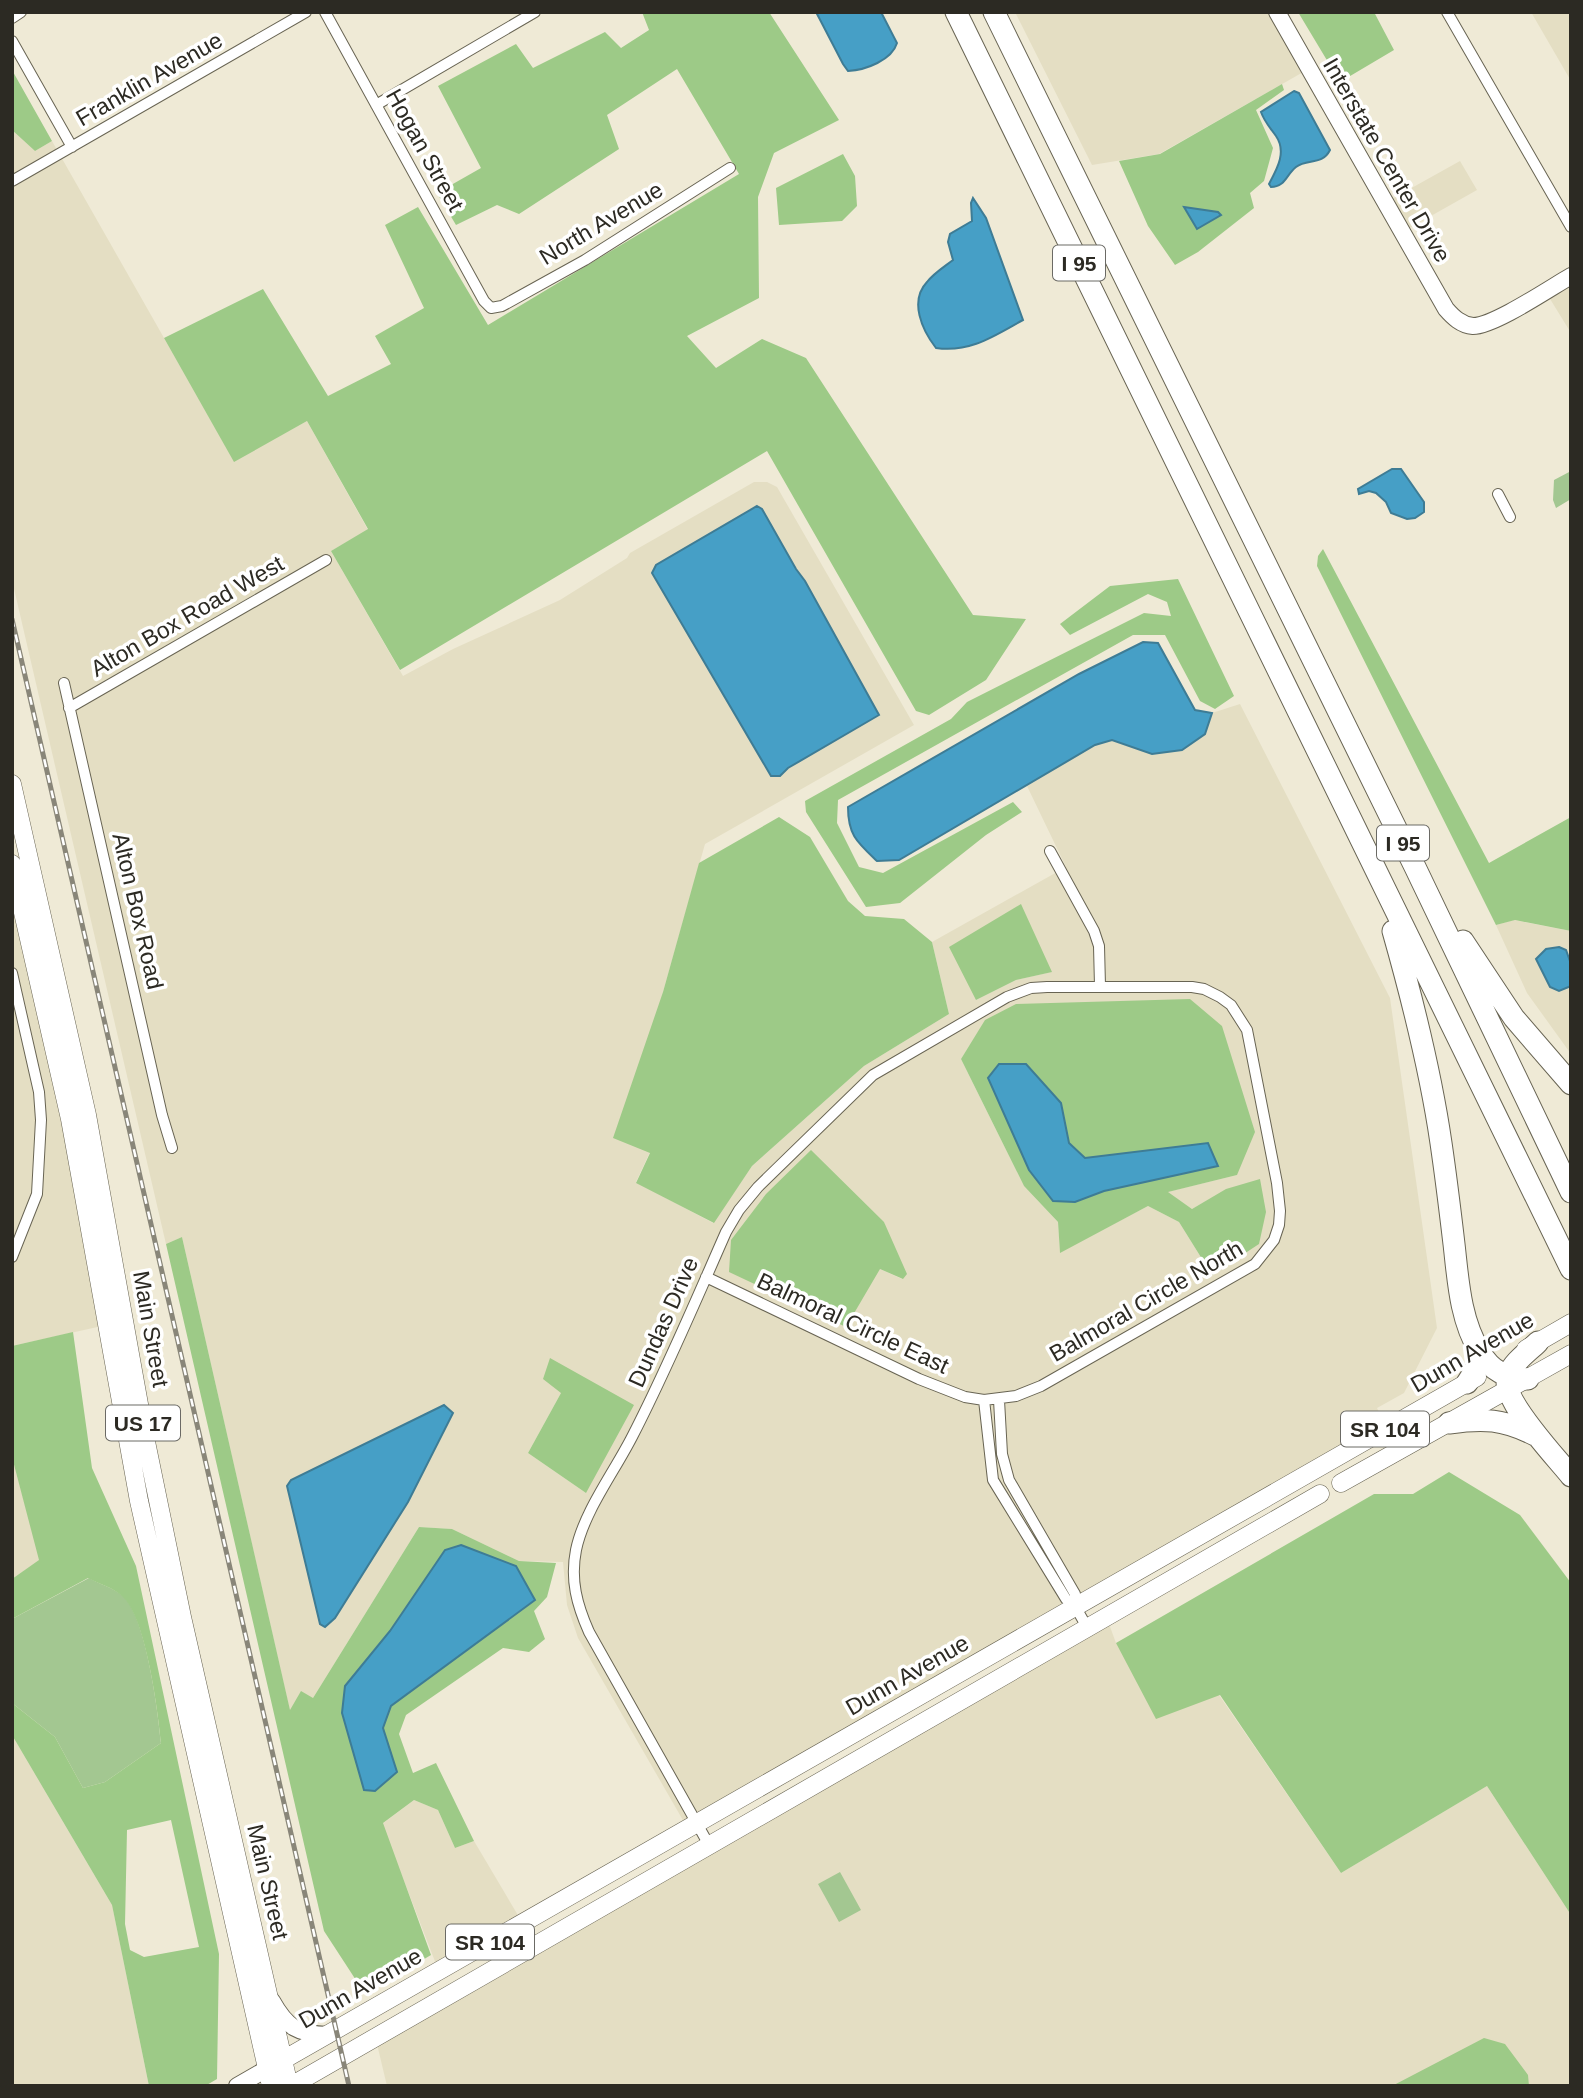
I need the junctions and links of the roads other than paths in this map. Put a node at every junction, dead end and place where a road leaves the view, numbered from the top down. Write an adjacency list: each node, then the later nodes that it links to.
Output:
1 (21, 12): 9 (street)
2 (306, 12): 12 (street, Franklin Avenue)
3 (324, 12): 11 (street, Hogan Street)
4 (535, 12): 11 (street)
5 (956, 12): 27 (highway, I 95)
6 (993, 12): 26 (highway, I 95)
7 (1277, 12): 16 (street, Interstate Center Drive)
8 (1447, 12): 15 (street)
9 (12, 18)
10 (12, 41): 12 (street)
11 (376, 105): 17 (street, Hogan Street)
12 (72, 147): 14 (street, Franklin Avenue)
13 (730, 168): 17 (street, North Avenue)
14 (12, 181)
15 (1571, 227)
16 (1571, 276)
17 (491, 308)
18 (1498, 494): 19 (street)
19 (1510, 517)
20 (326, 560): 22 (street, Alton Box Road West)
21 (64, 683): 22 (street, Alton Box Road)
22 (69, 708): 31 (street, Alton Box Road)
23 (12, 784): 50 (main road, Main Street / US 17)
24 (1050, 851): 29 (street)
25 (12, 864): 50 (main road, Main Street / US 17)
26 (1415, 867): 30 (highway); 32 (highway, I 95)
27 (1378, 878): 35 (highway, I 95); 40 (highway)
28 (12, 973): 34 (street)
29 (1100, 986): 33 (street, Dundas Drive); 36 (street, Dundas Drive)
30 (1571, 1084)
31 (172, 1147)
32 (1571, 1192)
33 (1265, 1253): 43 (street, Balmoral Circle North)
34 (12, 1257)
35 (1571, 1269)
36 (706, 1277): 42 (street, Balmoral Circle East); 53 (street, Dundas Drive)
37 (1571, 1323): 38 (main road, Dunn Avenue)
38 (1538, 1342): 40 (highway)
39 (1571, 1353): 40 (main road, SR 104)
40 (1503, 1373): 41 (highway); 44 (main road, SR 104); 45 (highway)
41 (1467, 1382): 46 (main road, Dunn Avenue / SR 104)
42 (984, 1400): 43 (street, Balmoral Circle East); 51 (street)
43 (999, 1400): 51 (street)
44 (1449, 1423): 45 (highway); 48 (main road, SR 104)
45 (1541, 1438): 47 (highway)
46 (1309, 1473): 49 (street); 51 (main road, Dunn Avenue / SR 104)
47 (1571, 1476)
48 (1341, 1483): 49 (street, SR 104)
49 (1320, 1494): 52 (main road, SR 104)
50 (148, 1499): 55 (main road, Main Street / US 17); 58 (main road, Main Street / US 17)
51 (1075, 1606): 52 (street); 53 (main road, Dunn Avenue / SR 104)
52 (1088, 1629): 54 (main road, SR 104)
53 (697, 1824): 54 (street, Dundas Drive); 56 (main road, Dunn Avenue / SR 104)
54 (709, 1845): 60 (main road, SR 104)
55 (268, 1996): 56 (street); 57 (main road, Main Street / US 17)
56 (328, 2035): 57 (main road, Dunn Avenue / SR 104)
57 (283, 2060): 58 (street, Dunn Avenue / SR 104); 60 (main road, Main Street / US 17)
58 (269, 2077): 59 (street, Dunn Avenue)
59 (237, 2086)
60 (290, 2086)

